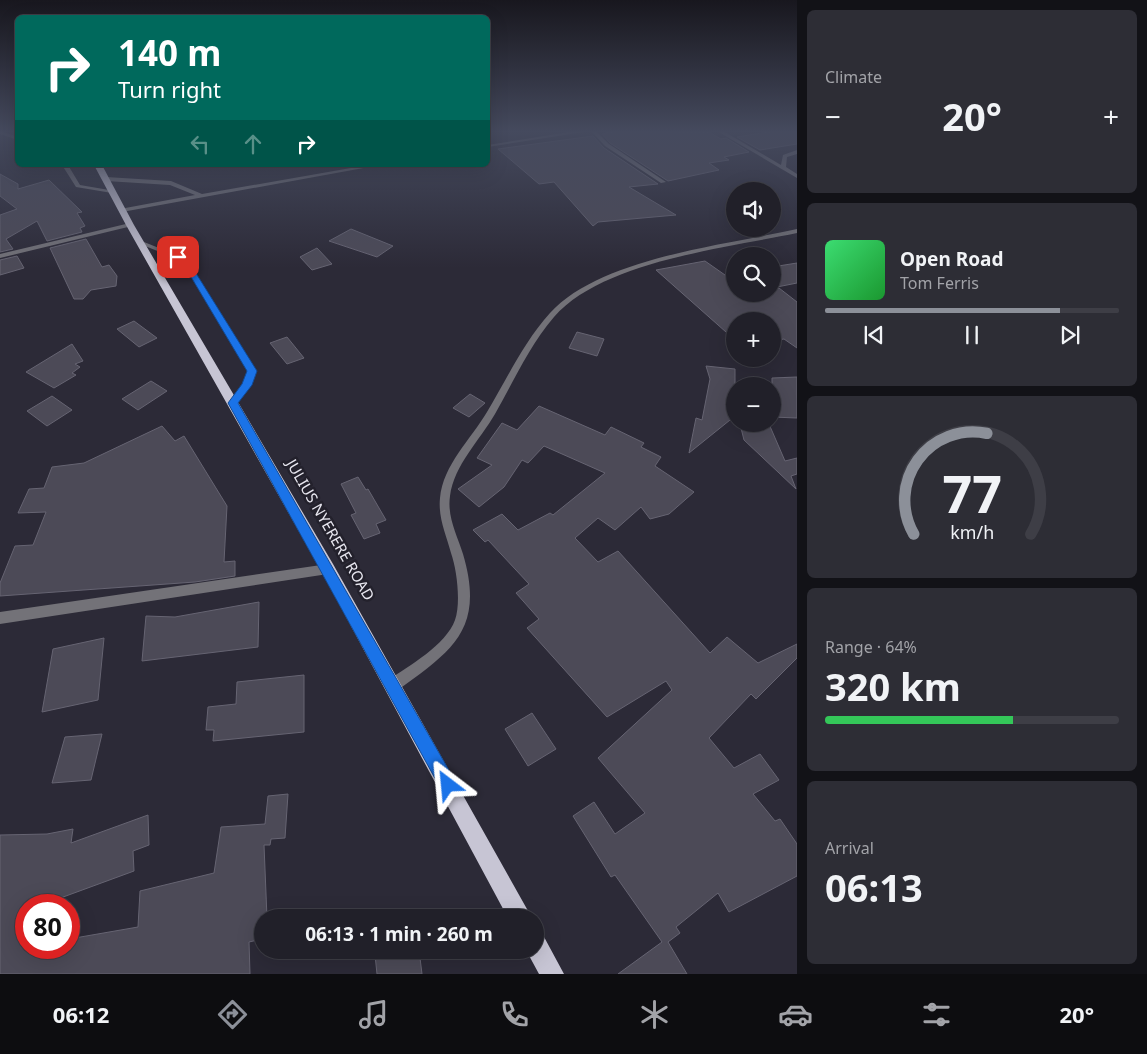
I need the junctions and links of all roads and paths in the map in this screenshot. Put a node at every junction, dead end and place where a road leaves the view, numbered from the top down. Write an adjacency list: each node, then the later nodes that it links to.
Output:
1 (72, 176): 6 (street)
2 (104, 176): 6 (highway, JULIUS NYERERE ROAD)
3 (311, 176): 7 (street)
4 (655, 176): 5 (street)
5 (663, 182)
6 (109, 185): 7 (street); 8 (highway, JULIUS NYERERE ROAD)
7 (201, 196): 8 (street)
8 (122, 210): 9 (highway, JULIUS NYERERE ROAD)
9 (130, 226): 11 (highway, JULIUS NYERERE ROAD); 12 (street)
10 (797, 230): 16 (street)
11 (142, 243): 13 (highway, JULIUS NYERERE ROAD); 13 (street)
12 (0, 256)
13 (233, 403): 14 (highway, JULIUS NYERERE ROAD)
14 (328, 569): 15 (street); 16 (highway, JULIUS NYERERE ROAD)
15 (0, 618)
16 (393, 685): 17 (highway, JULIUS NYERERE ROAD)
17 (516, 909)
18 (544, 959): 19 (highway)
19 (552, 974)

